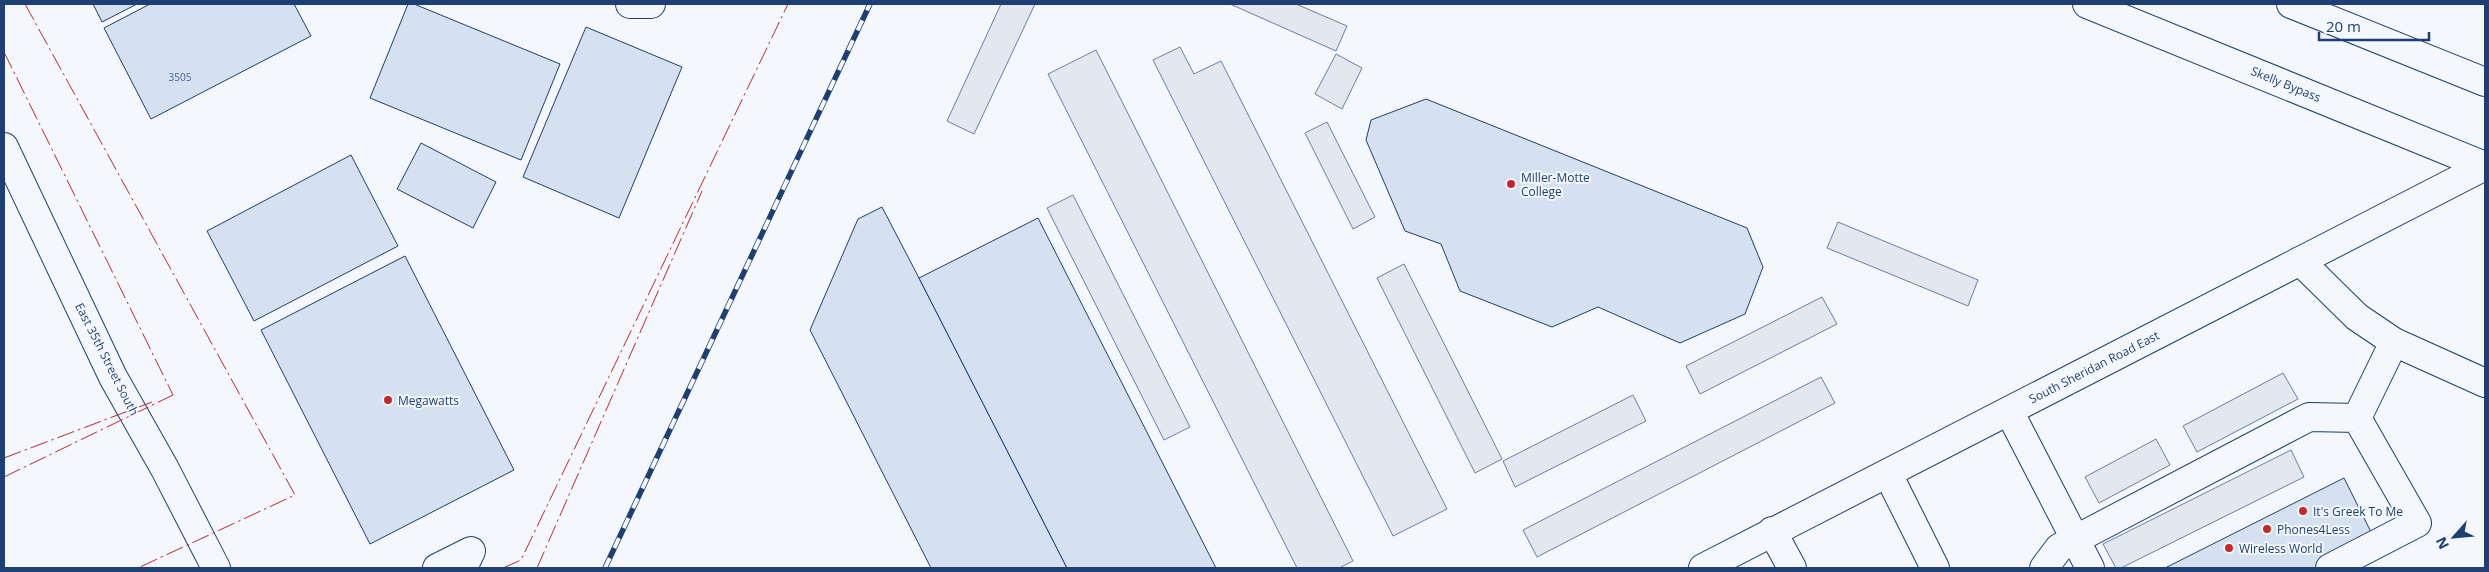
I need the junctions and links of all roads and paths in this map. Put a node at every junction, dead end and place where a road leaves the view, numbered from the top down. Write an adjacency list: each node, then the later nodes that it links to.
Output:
1 (630, 4): 2 (main road)
2 (650, 4)
3 (2066, 4): 6 (main road)
4 (2087, 4): 6 (main road, Skelly Bypass)
5 (2303, 8): 7 (main road)
6 (2172, 38): 9 (main road, Skelly Bypass)
7 (2485, 82)
8 (4, 147): 18 (main road, East 35th Street South)
9 (2485, 166): 10 (main road, South Sheridan Road East)
10 (2300, 261): 11 (main road); 13 (main road, South Sheridan Road East)
11 (2394, 342): 12 (main road); 14 (main road)
12 (2485, 383)
13 (2008, 411): 15 (main road, South Sheridan Road East); 17 (main road)
14 (2358, 418): 17 (main road); 26 (main road)
15 (1888, 474): 16 (main road, South Sheridan Road East); 23 (main road)
16 (1772, 531): 21 (main road, South Sheridan Road East); 22 (main road)
17 (2076, 539): 24 (main road); 25 (main road)
18 (216, 568)
19 (437, 568): 20 (main road)
20 (463, 568)
21 (1703, 568)
22 (1792, 568)
23 (1935, 568)
24 (2044, 568)
25 (2090, 568)
26 (2330, 568)

